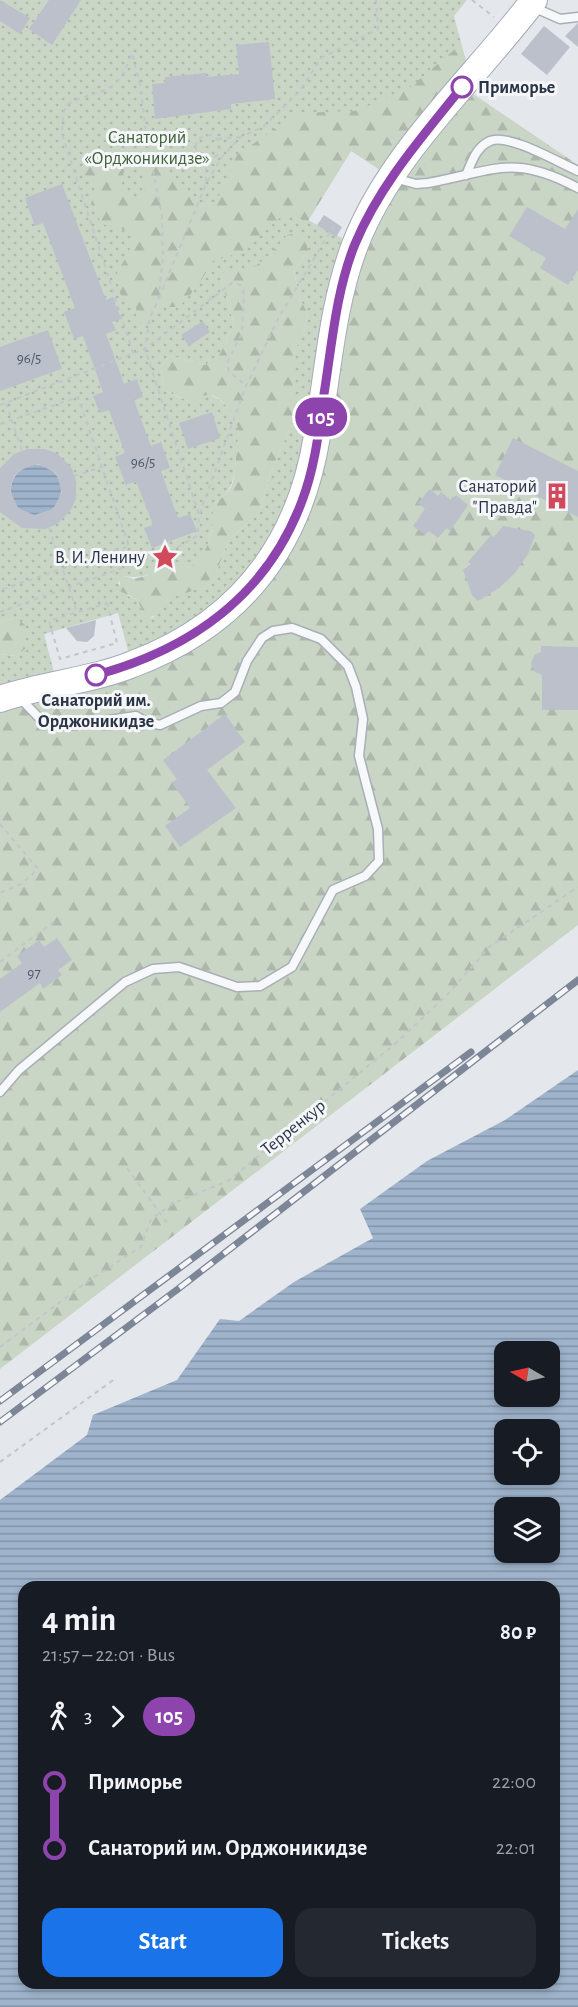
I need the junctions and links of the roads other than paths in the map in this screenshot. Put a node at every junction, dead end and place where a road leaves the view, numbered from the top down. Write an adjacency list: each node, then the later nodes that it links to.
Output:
1 (531, 3): 2 (lane); 5 (main road)
2 (578, 17)
3 (578, 171): 4 (lane)
4 (466, 175): 5 (lane); 6 (lane)
5 (391, 177): 7 (main road)
6 (578, 188)
7 (8, 696): 8 (lane)
8 (0, 1092)

